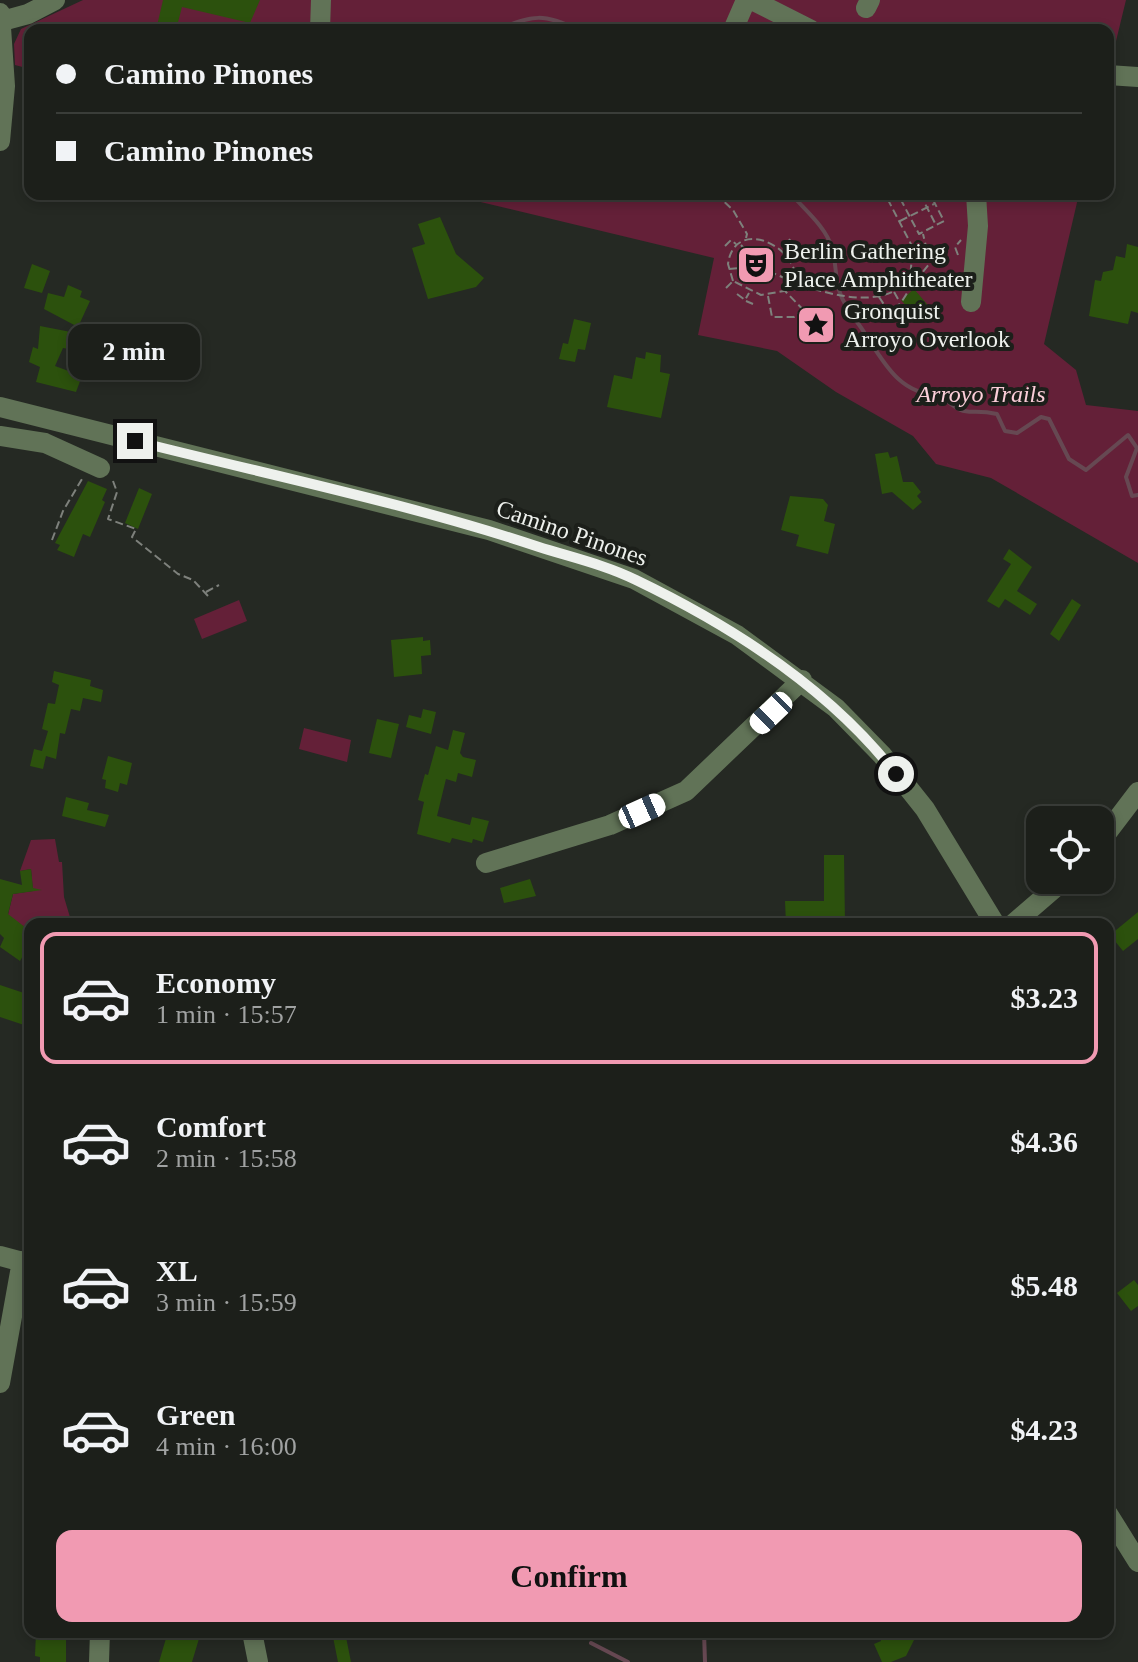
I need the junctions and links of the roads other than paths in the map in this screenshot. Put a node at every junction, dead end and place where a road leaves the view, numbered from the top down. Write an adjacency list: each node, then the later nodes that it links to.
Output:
1 (55, 0): 4 (street)
2 (321, 0): 5 (street)
3 (749, 0): 6 (street); 7 (street)
4 (1, 17): 10 (street)
5 (320, 24)
6 (736, 24)
7 (799, 24)
8 (1114, 75): 9 (street)
9 (1138, 77)
10 (1, 127)
11 (976, 200): 12 (street)
12 (971, 302)
13 (0, 407): 16 (street, Camino Pinones)
14 (0, 436): 15 (street)
15 (96, 473)
16 (802, 680): 19 (street); 21 (street, Camino Pinones)
17 (1138, 792): 18 (street)
18 (1114, 824)
19 (486, 863)
20 (1048, 894): 22 (street)
21 (991, 918)
22 (1020, 918)
23 (0, 1256): 24 (street)
24 (24, 1262)
25 (24, 1271): 26 (street)
26 (0, 1383)
27 (1114, 1524): 28 (street)
28 (1138, 1562)
29 (100, 1638): 31 (street)
30 (253, 1638): 32 (street)
31 (99, 1662)
32 (258, 1662)

